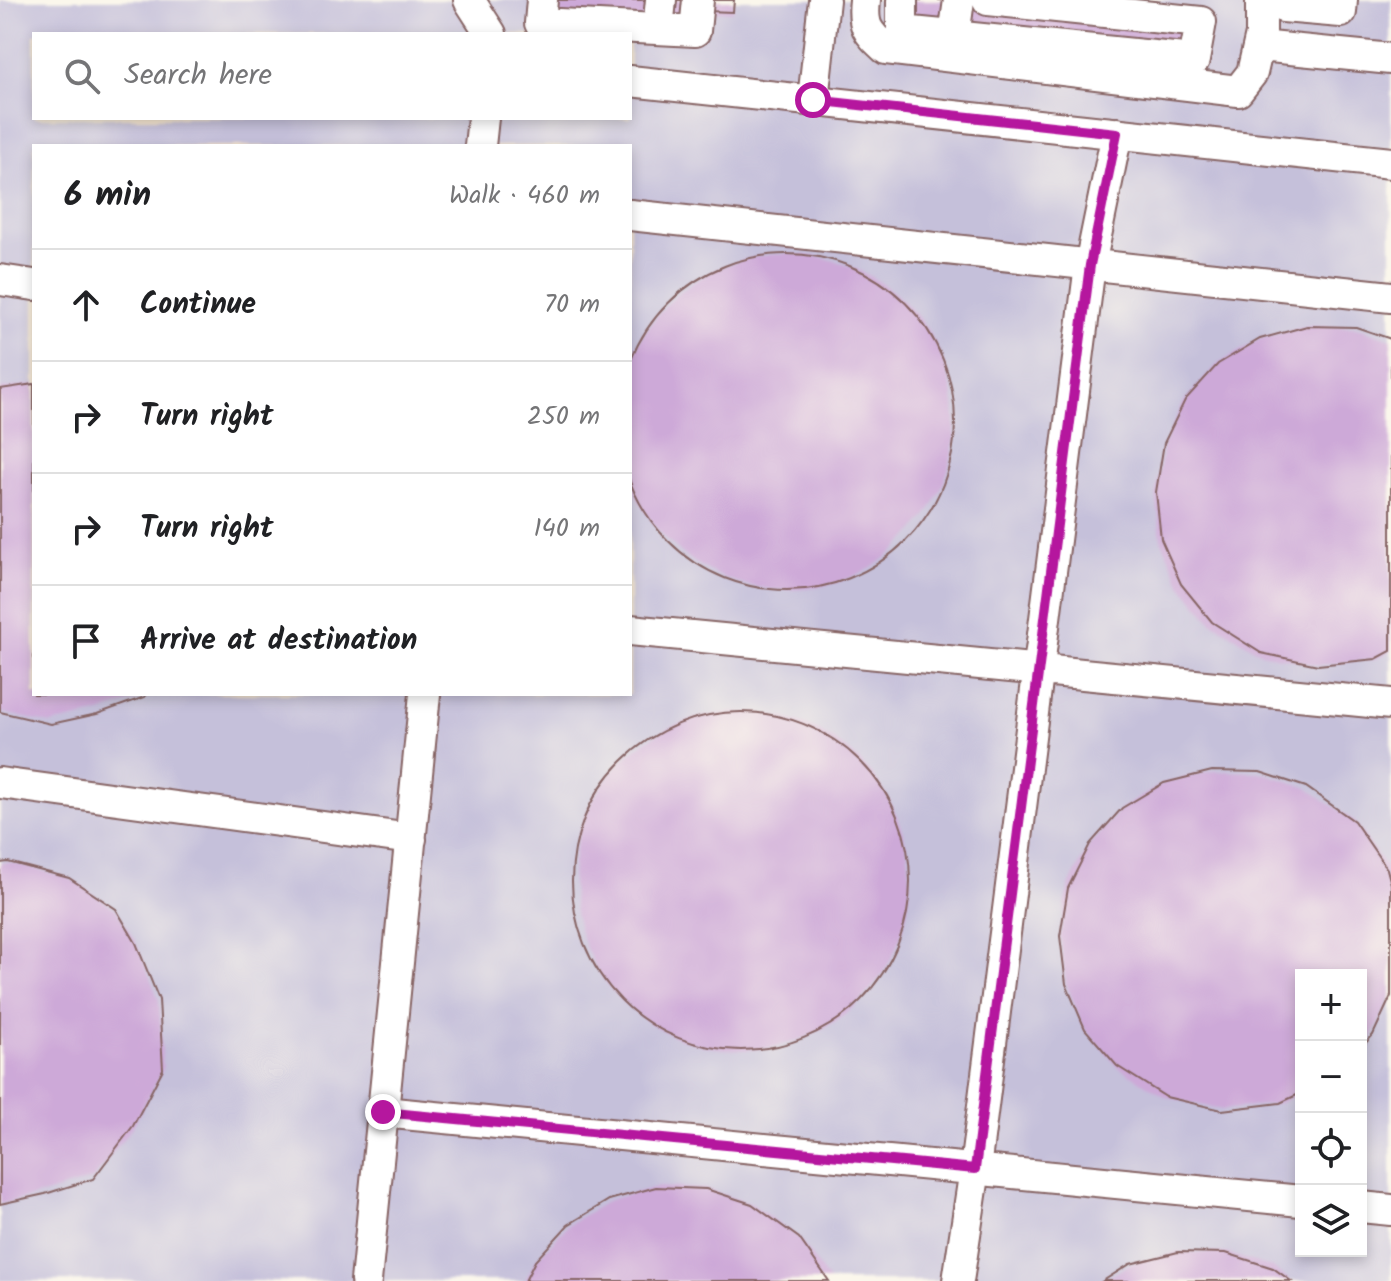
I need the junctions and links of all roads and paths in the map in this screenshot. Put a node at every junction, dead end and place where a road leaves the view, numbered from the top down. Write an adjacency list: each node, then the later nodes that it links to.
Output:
1 (469, 0): 16 (street)
2 (542, 0): 15 (street)
3 (698, 0): 13 (street)
4 (713, 0): 5 (street)
5 (725, 0)
6 (824, 0): 22 (street)
7 (865, 0): 17 (street)
8 (988, 0): 17 (street)
9 (1261, 0): 19 (street)
10 (1342, 0): 11 (street)
11 (1302, 3)
12 (902, 5): 14 (street)
13 (660, 14): 15 (street)
14 (956, 17): 17 (street)
15 (594, 20)
16 (490, 32)
17 (1032, 35): 18 (street); 19 (street)
18 (1198, 41)
19 (1259, 46): 20 (street)
20 (1391, 59)
21 (632, 81): 22 (street)
22 (813, 100): 24 (street)
23 (483, 120): 25 (street)
24 (1117, 133): 26 (street); 28 (street)
25 (480, 144)
26 (1391, 163)
27 (632, 215): 28 (street)
28 (1090, 265): 31 (street); 33 (street)
29 (0, 280): 30 (street)
30 (32, 285)
31 (1391, 297)
32 (632, 630): 33 (street)
33 (1037, 670): 35 (street); 39 (street)
34 (425, 696): 37 (street)
35 (1391, 704)
36 (0, 783): 37 (street)
37 (411, 839): 38 (street)
38 (383, 1112): 39 (street); 43 (street)
39 (975, 1169): 40 (street); 44 (street)
40 (1295, 1200)
41 (1367, 1208): 42 (street)
42 (1391, 1210)
43 (366, 1281)
44 (958, 1281)

